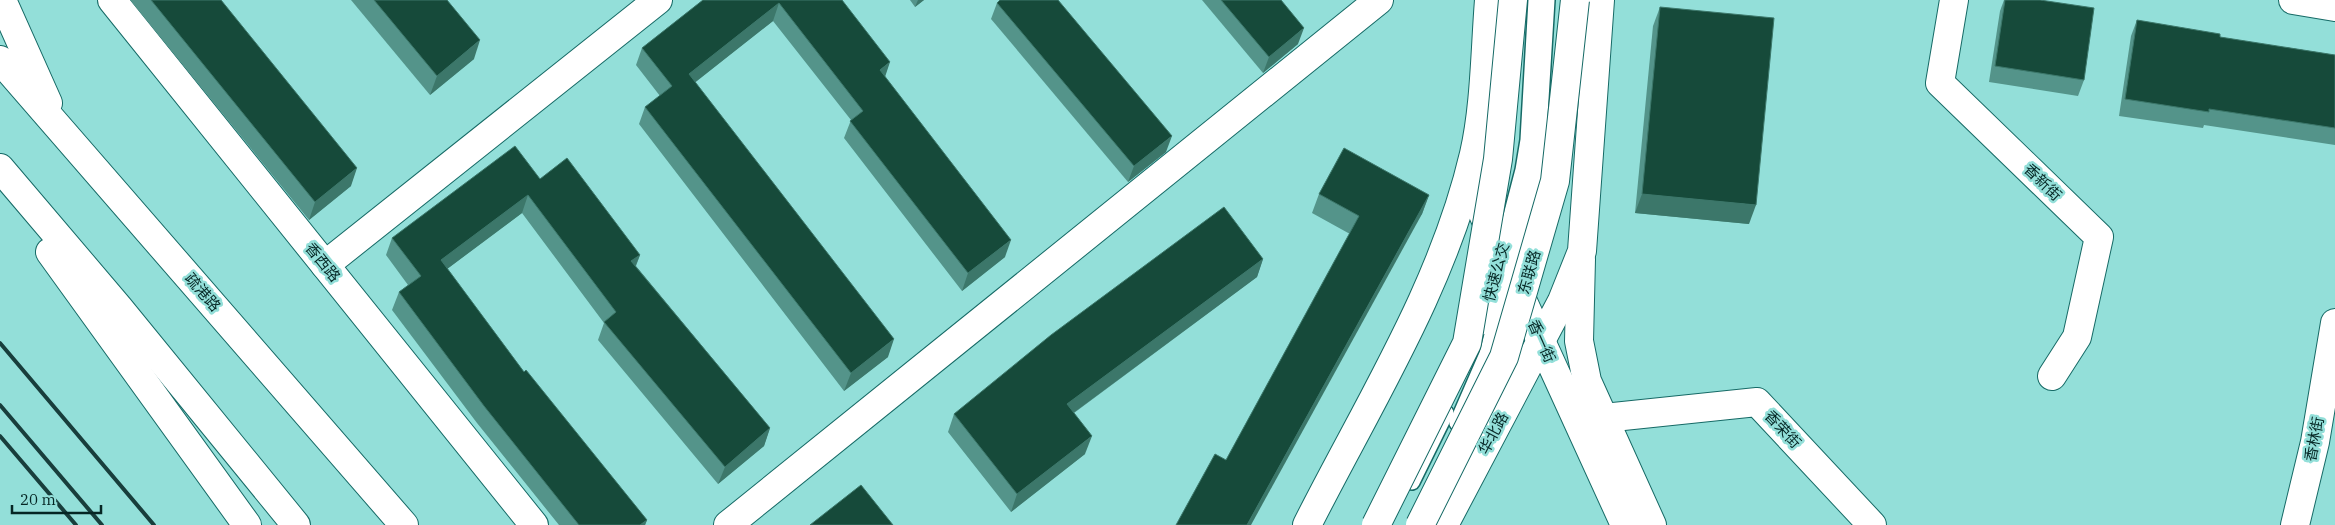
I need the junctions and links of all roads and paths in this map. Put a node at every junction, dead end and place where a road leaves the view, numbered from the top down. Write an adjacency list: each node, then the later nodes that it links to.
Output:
1 (2, 0): 15 (main road)
2 (112, 0): 21 (main road, 香西路)
3 (658, 0): 21 (main road)
4 (1380, 0): 30 (main road)
5 (1489, 0): 16 (main road)
6 (1513, 0): 32 (main road, bridge)
7 (1536, 0): 20 (lane, 快速公交)
8 (1547, 0): 20 (lane, 快速公交)
9 (1575, 0): 35 (main road, 东联路, bridge)
10 (1600, 0): 19 (main road)
11 (1954, 0): 24 (main road, 香新街)
12 (2293, 0): 13 (main road)
13 (2335, 7)
14 (0, 60): 15 (main road, 疏港路)
15 (59, 127): 28 (main road, 疏港路)
16 (1474, 154): 20 (main road, 香一街); 31 (main road)
17 (0, 168): 27 (main road)
18 (0, 182): 26 (main road)
19 (1582, 251): 23 (main road, 华北路); 25 (main road)
20 (1505, 260): 23 (main road, 香一街); 33 (lane, 快速公交); 34 (lane, 快速公交)
21 (325, 265): 29 (main road, 香西路)
22 (2335, 323): 40 (main road, 香林街)
23 (1541, 340): 36 (main road, 华北路); 37 (main road, 香一街)
24 (2052, 376)
25 (1604, 418): 38 (main road); 39 (main road, 香荣街)
26 (246, 525)
27 (296, 525)
28 (404, 525)
29 (534, 525)
30 (728, 525)
31 (1307, 525)
32 (1376, 525)
33 (1389, 525)
34 (1406, 525)
35 (1420, 525)
36 (1444, 525)
37 (1625, 525)
38 (1652, 525)
39 (1872, 525)
40 (2295, 525)

